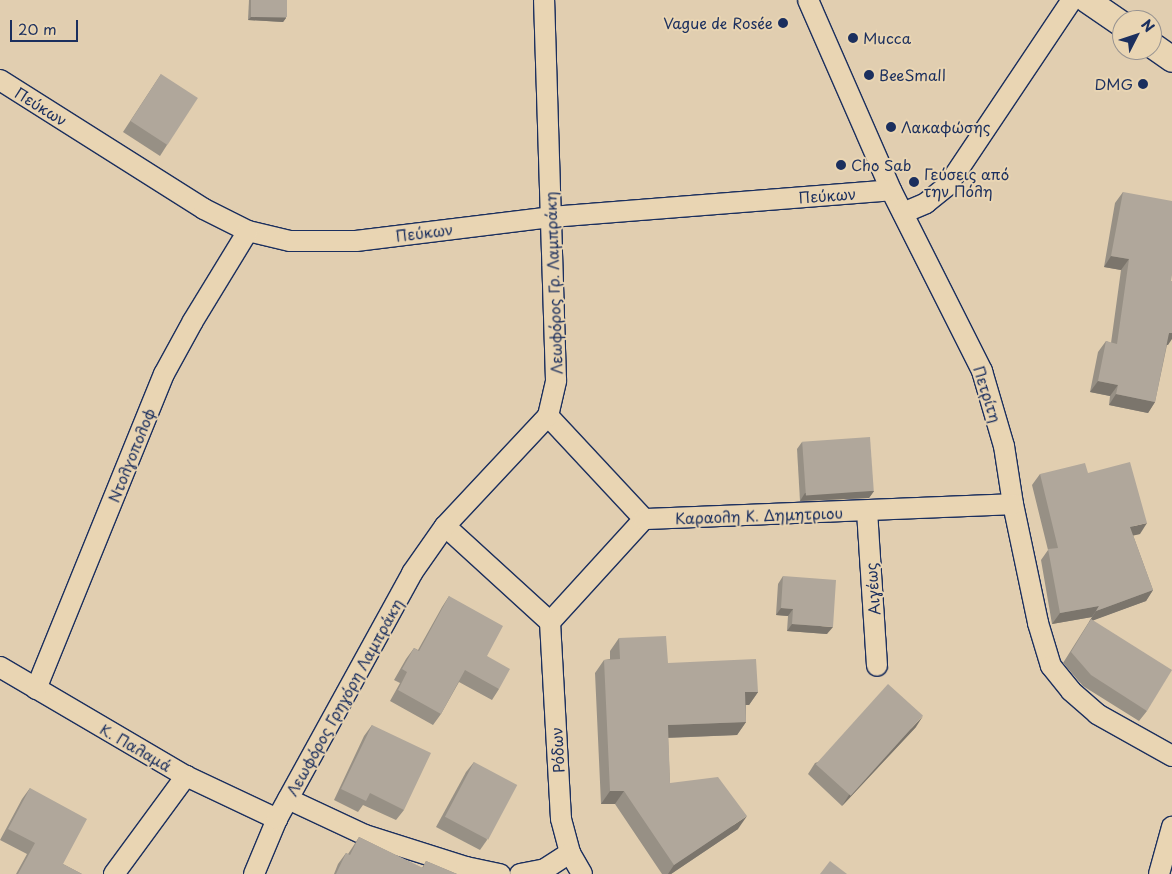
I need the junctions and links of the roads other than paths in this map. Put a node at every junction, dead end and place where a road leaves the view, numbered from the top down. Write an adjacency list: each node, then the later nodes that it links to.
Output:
1 (544, 0): 9 (street, Λεωφόρος Γρ. Λαμπράκη)
2 (808, 0): 7 (street, Πετρίτη)
3 (1072, 0): 8 (street)
4 (1087, 0): 5 (street)
5 (1112, 17)
6 (0, 80): 10 (street, Πεύκων)
7 (891, 190): 8 (street, Πετρίτη); 9 (street, Πεύκων)
8 (903, 214): 12 (street, Πετρίτη)
9 (551, 217): 10 (street, Πεύκων); 11 (street, Λεωφόρος Γρ. Λαμπράκη)
10 (248, 231): 19 (street, Ντολγοπολοφ)
11 (548, 416): 14 (street); 15 (street)
12 (1013, 504): 13 (street, Καραολη Κ. Δημητριου); 20 (street, Πετρίτη)
13 (867, 511): 14 (street, Καραολη Κ. Δημητριου); 17 (street, Αιγέως)
14 (644, 519): 16 (street)
15 (445, 526): 16 (street); 22 (street, Λεωφόρος Γρηγόρη Λαμπράκη)
16 (550, 622): 25 (street, Ρόδων)
17 (877, 666)
18 (0, 667): 19 (street, Κ. Παλαμά)
19 (36, 689): 21 (street, Κ. Παλαμά)
20 (1172, 756)
21 (186, 776): 23 (street, Κ. Παλαμά); 26 (street)
22 (288, 799): 23 (street, Λεωφόρος Γρηγόρη Λαμπράκη); 28 (street)
23 (278, 819): 27 (street, Λεωφόρος Γρηγόρη Λαμπράκη)
24 (1172, 828): 31 (street)
25 (570, 853): 29 (street); 30 (street, Ρόδων)
26 (114, 874)
27 (254, 874)
28 (500, 874)
29 (520, 874)
30 (582, 874)
31 (1159, 874)

